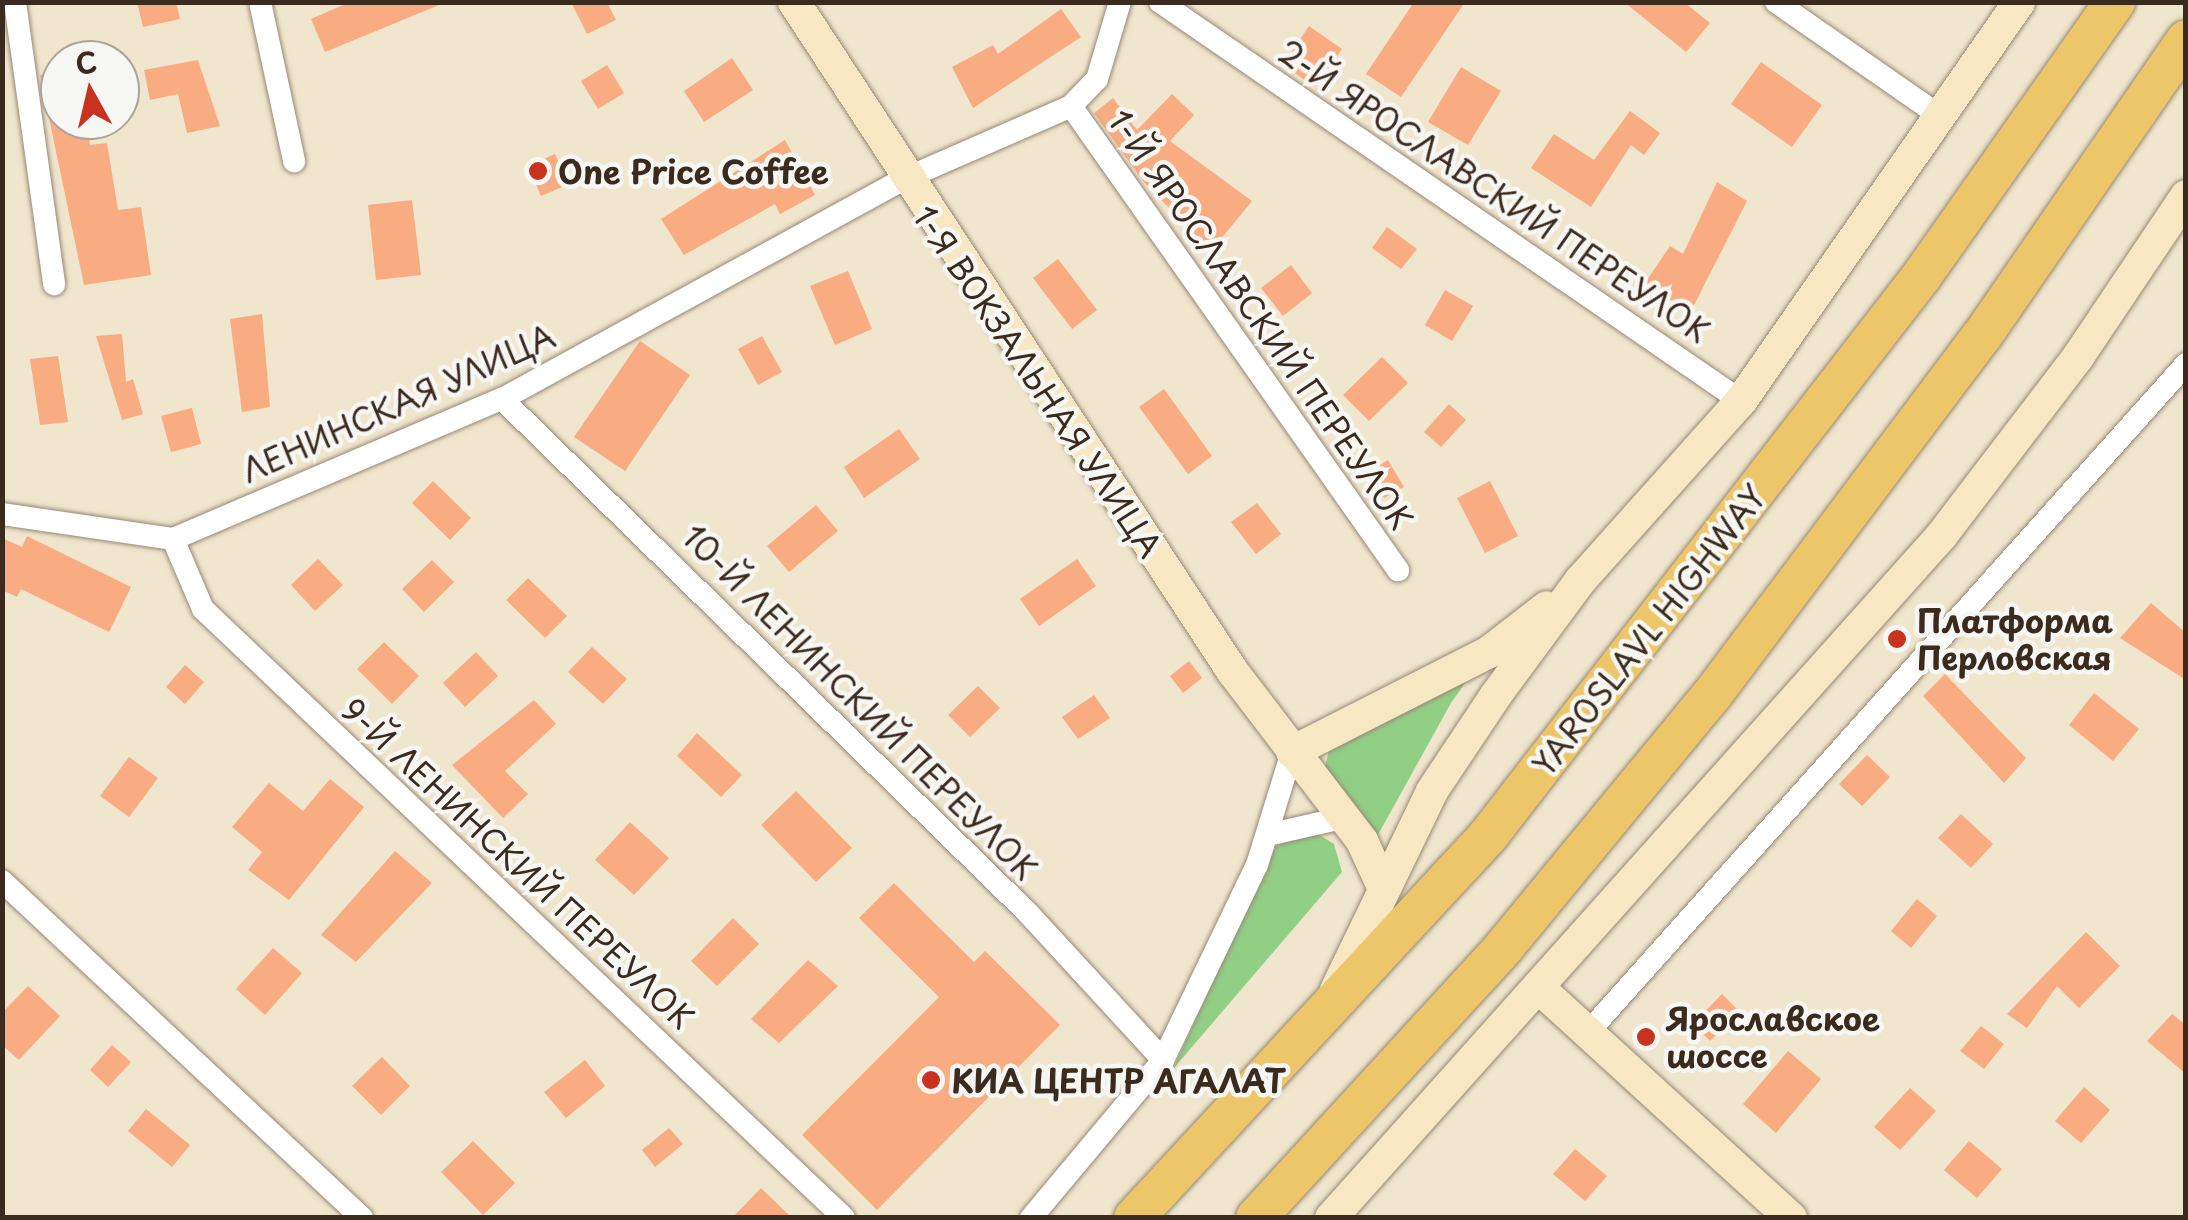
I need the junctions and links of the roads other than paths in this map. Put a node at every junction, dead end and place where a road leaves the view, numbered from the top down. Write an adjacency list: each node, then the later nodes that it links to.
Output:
1 (15, 2): 15 (street)
2 (260, 2): 12 (street)
3 (794, 2): 13 (street, 1-Я ВОКЗАЛЬНАЯ УЛИЦА)
4 (1120, 2): 10 (street)
5 (1160, 2): 18 (street, 2-Й ЯРОСЛАВСКИЙ ПЕРЕУЛОК)
6 (1776, 2): 11 (street)
7 (2019, 2): 11 (street)
8 (2116, 2): 29 (highway, YAROSLAVL HIGHWAY)
9 (2186, 40): 36 (highway)
10 (1072, 106): 13 (street, ЛЕНИНСКАЯ УЛИЦА); 21 (street, 1-Й ЯРОСЛАВСКИЙ ПЕРЕУЛОК)
11 (1940, 116): 18 (street)
12 (294, 160)
13 (902, 180): 17 (street, ЛЕНИНСКАЯ УЛИЦА); 23 (street, 1-Я ВОКЗАЛЬНАЯ УЛИЦА)
14 (2186, 196): 28 (street)
15 (54, 284)
16 (2186, 364): 30 (street)
17 (502, 399): 20 (street, ЛЕНИНСКАЯ УЛИЦА); 31 (street, 10-Й ЛЕНИНСКИЙ ПЕРЕУЛОК)
18 (1741, 401): 22 (street)
19 (2, 514): 20 (street)
20 (173, 539): 33 (street, 9-Й ЛЕНИНСКИЙ ПЕРЕУЛОК)
21 (1398, 570)
22 (1580, 581): 23 (street); 27 (street)
23 (1292, 752): 24 (street, 1-Я ВОКЗАЛЬНАЯ УЛИЦА); 25 (street)
24 (1342, 818): 25 (street); 27 (street, 1-Я ВОКЗАЛЬНАЯ УЛИЦА)
25 (1267, 835): 31 (street)
26 (2, 881): 32 (street)
27 (1384, 889): 29 (street)
28 (1538, 987): 30 (street); 37 (street)
29 (1321, 1021): 35 (highway, YAROSLAVL HIGHWAY)
30 (1590, 1030): 38 (street)
31 (1164, 1060): 34 (street)
32 (362, 1218)
33 (844, 1218)
34 (1030, 1218)
35 (1134, 1218)
36 (1256, 1218)
37 (1331, 1218)
38 (1792, 1218)

